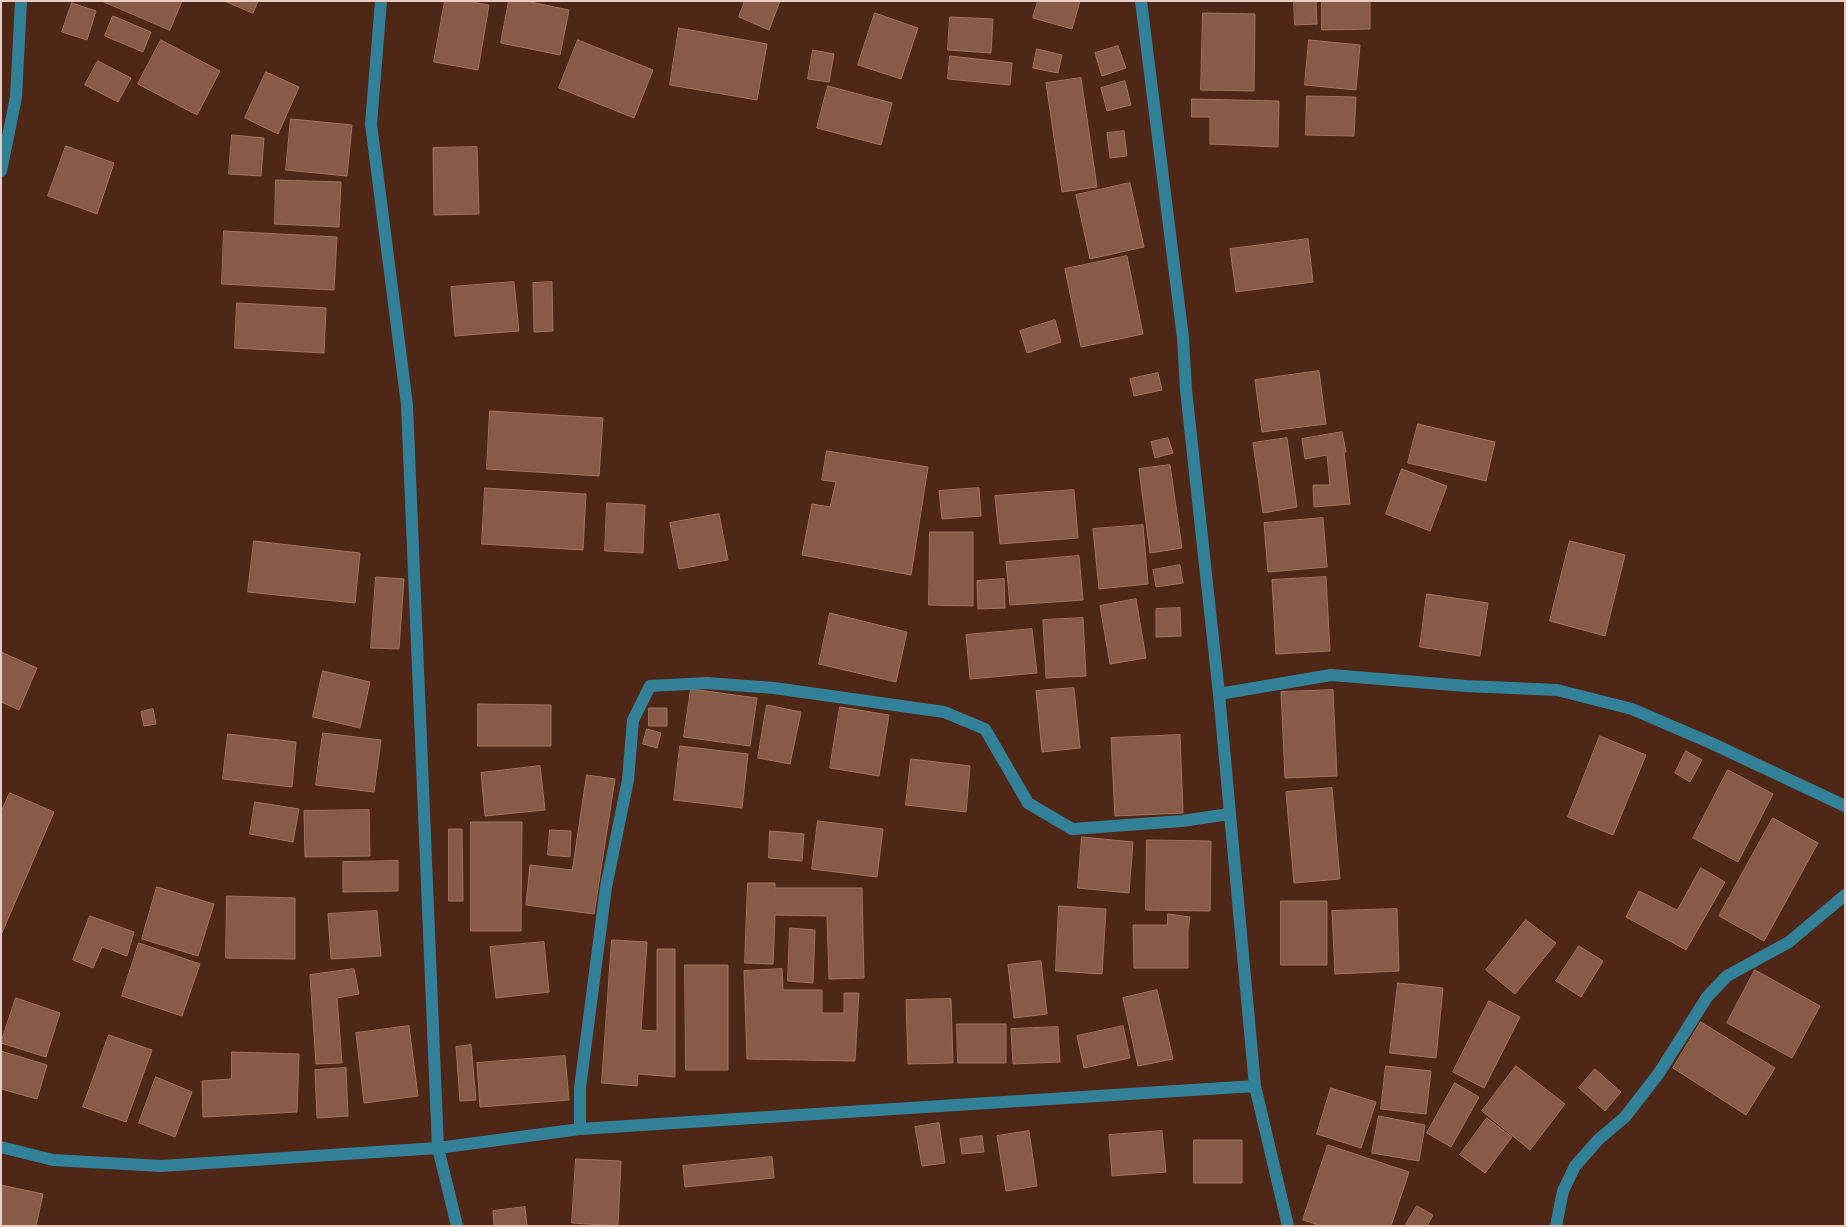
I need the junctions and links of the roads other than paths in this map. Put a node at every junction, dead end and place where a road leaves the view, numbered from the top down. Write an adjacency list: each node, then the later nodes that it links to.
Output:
1 (21, 1): 4 (street)
2 (381, 1): 12 (street)
3 (1141, 1): 5 (street)
4 (1, 171)
5 (1219, 694): 6 (street); 7 (street)
6 (1845, 806)
7 (1229, 814): 9 (street); 10 (street)
8 (1845, 896): 15 (street)
9 (1255, 1086): 10 (street); 14 (street)
10 (580, 1129): 12 (street)
11 (1, 1146): 12 (street)
12 (438, 1148): 13 (street)
13 (457, 1226)
14 (1288, 1226)
15 (1556, 1226)

